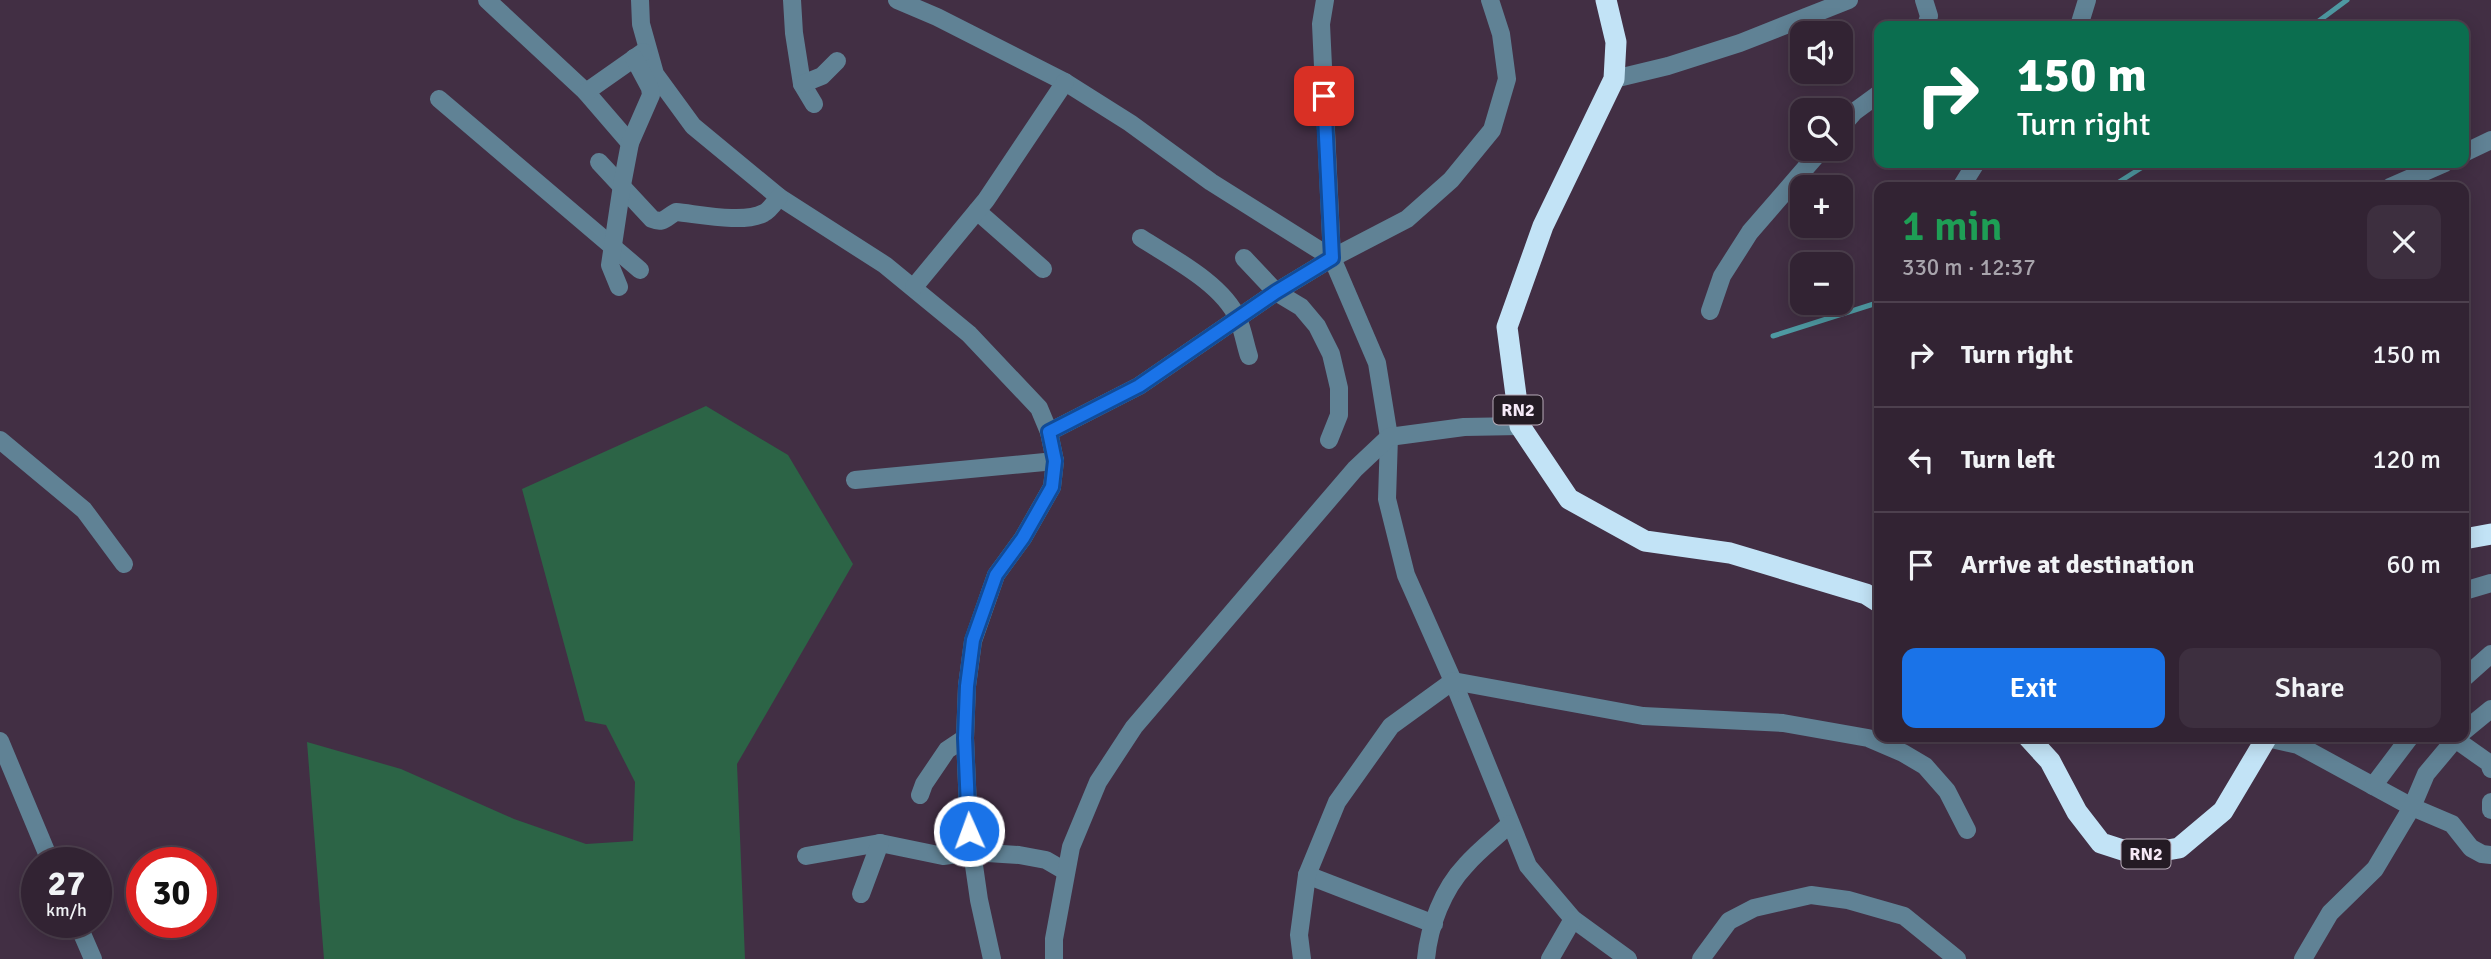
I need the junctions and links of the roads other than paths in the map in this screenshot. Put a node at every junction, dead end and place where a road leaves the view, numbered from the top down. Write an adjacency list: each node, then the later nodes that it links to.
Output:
1 (486, 0): 18 (street)
2 (640, 0): 13 (street)
3 (792, 0): 17 (street)
4 (897, 0): 16 (street)
5 (1325, 0): 36 (street)
6 (1490, 0): 36 (street)
7 (1606, 0): 15 (highway, RN2)
8 (1924, 0): 11 (street)
9 (2087, 0): 12 (street)
10 (1846, 1): 15 (street)
11 (1928, 21)
12 (2081, 21)
13 (642, 53): 18 (street); 24 (street); 31 (street)
14 (837, 61): 17 (street)
15 (1614, 79): 45 (highway, RN2)
16 (1065, 82): 32 (street); 36 (street)
17 (802, 84): 21 (street)
18 (586, 92): 24 (street)
19 (1874, 97): 22 (street)
20 (439, 99): 34 (street)
21 (814, 104)
22 (1853, 112)
23 (2491, 140): 25 (street)
24 (630, 143): 30 (street)
25 (2469, 151)
26 (1812, 161): 42 (street)
27 (599, 162): 30 (street)
28 (2434, 168): 29 (street)
29 (2401, 182)
30 (622, 186): 31 (street); 34 (street)
31 (779, 197): 40 (street)
32 (977, 211): 37 (street); 40 (street)
33 (1141, 238): 43 (street)
34 (613, 247): 38 (street); 39 (street)
35 (1244, 258): 41 (street)
36 (1332, 258): 41 (street); 47 (street)
37 (1043, 269)
38 (640, 270)
39 (619, 287)
40 (914, 287): 46 (street)
41 (1276, 292): 43 (street); 49 (street)
42 (1710, 311)
43 (1238, 318): 44 (street); 46 (street)
44 (1249, 356)
45 (1520, 426): 47 (street); 57 (highway, RN2)
46 (1049, 432): 50 (street)
47 (1389, 437): 60 (street); 86 (street)
48 (0, 440): 54 (street)
49 (1329, 440)
50 (1055, 461): 51 (street); 63 (street)
51 (855, 480)
52 (2491, 534): 53 (highway)
53 (2469, 538)
54 (124, 564)
55 (2491, 583): 56 (street)
56 (2469, 590)
57 (1874, 599)
58 (2491, 654): 59 (street)
59 (2469, 674)
60 (1453, 681): 65 (street); 79 (street); 87 (street)
61 (2491, 709): 62 (street)
62 (2469, 728)
63 (965, 738): 75 (street); 83 (street)
64 (0, 741): 82 (street)
65 (1874, 741)
66 (1877, 742): 80 (street)
67 (2033, 742): 68 (highway, RN2)
68 (2264, 742)
69 (2286, 742): 74 (street)
70 (2406, 742): 74 (street)
71 (2454, 742): 77 (street)
72 (2466, 742): 73 (street)
73 (2491, 769)
74 (2373, 786): 77 (street)
75 (920, 795)
76 (2491, 802): 78 (street)
77 (2412, 807): 85 (street); 101 (street)
78 (2491, 810)
79 (1510, 824): 89 (street); 90 (street)
80 (1967, 830)
81 (880, 843): 83 (street); 84 (street); 88 (street)
82 (44, 847)
83 (972, 852): 86 (street); 94 (street)
84 (806, 856)
85 (2491, 856)
86 (1065, 870): 95 (street)
87 (1307, 875): 90 (street); 96 (street)
88 (862, 894)
89 (1573, 919): 92 (street); 98 (street)
90 (1434, 924): 97 (street)
91 (84, 938): 93 (street)
92 (1624, 958)
93 (93, 959)
94 (992, 959)
95 (1054, 959)
96 (1301, 959)
97 (1426, 959)
98 (1550, 959)
99 (1701, 959): 100 (street)
100 (1957, 959)
101 (2303, 959)

